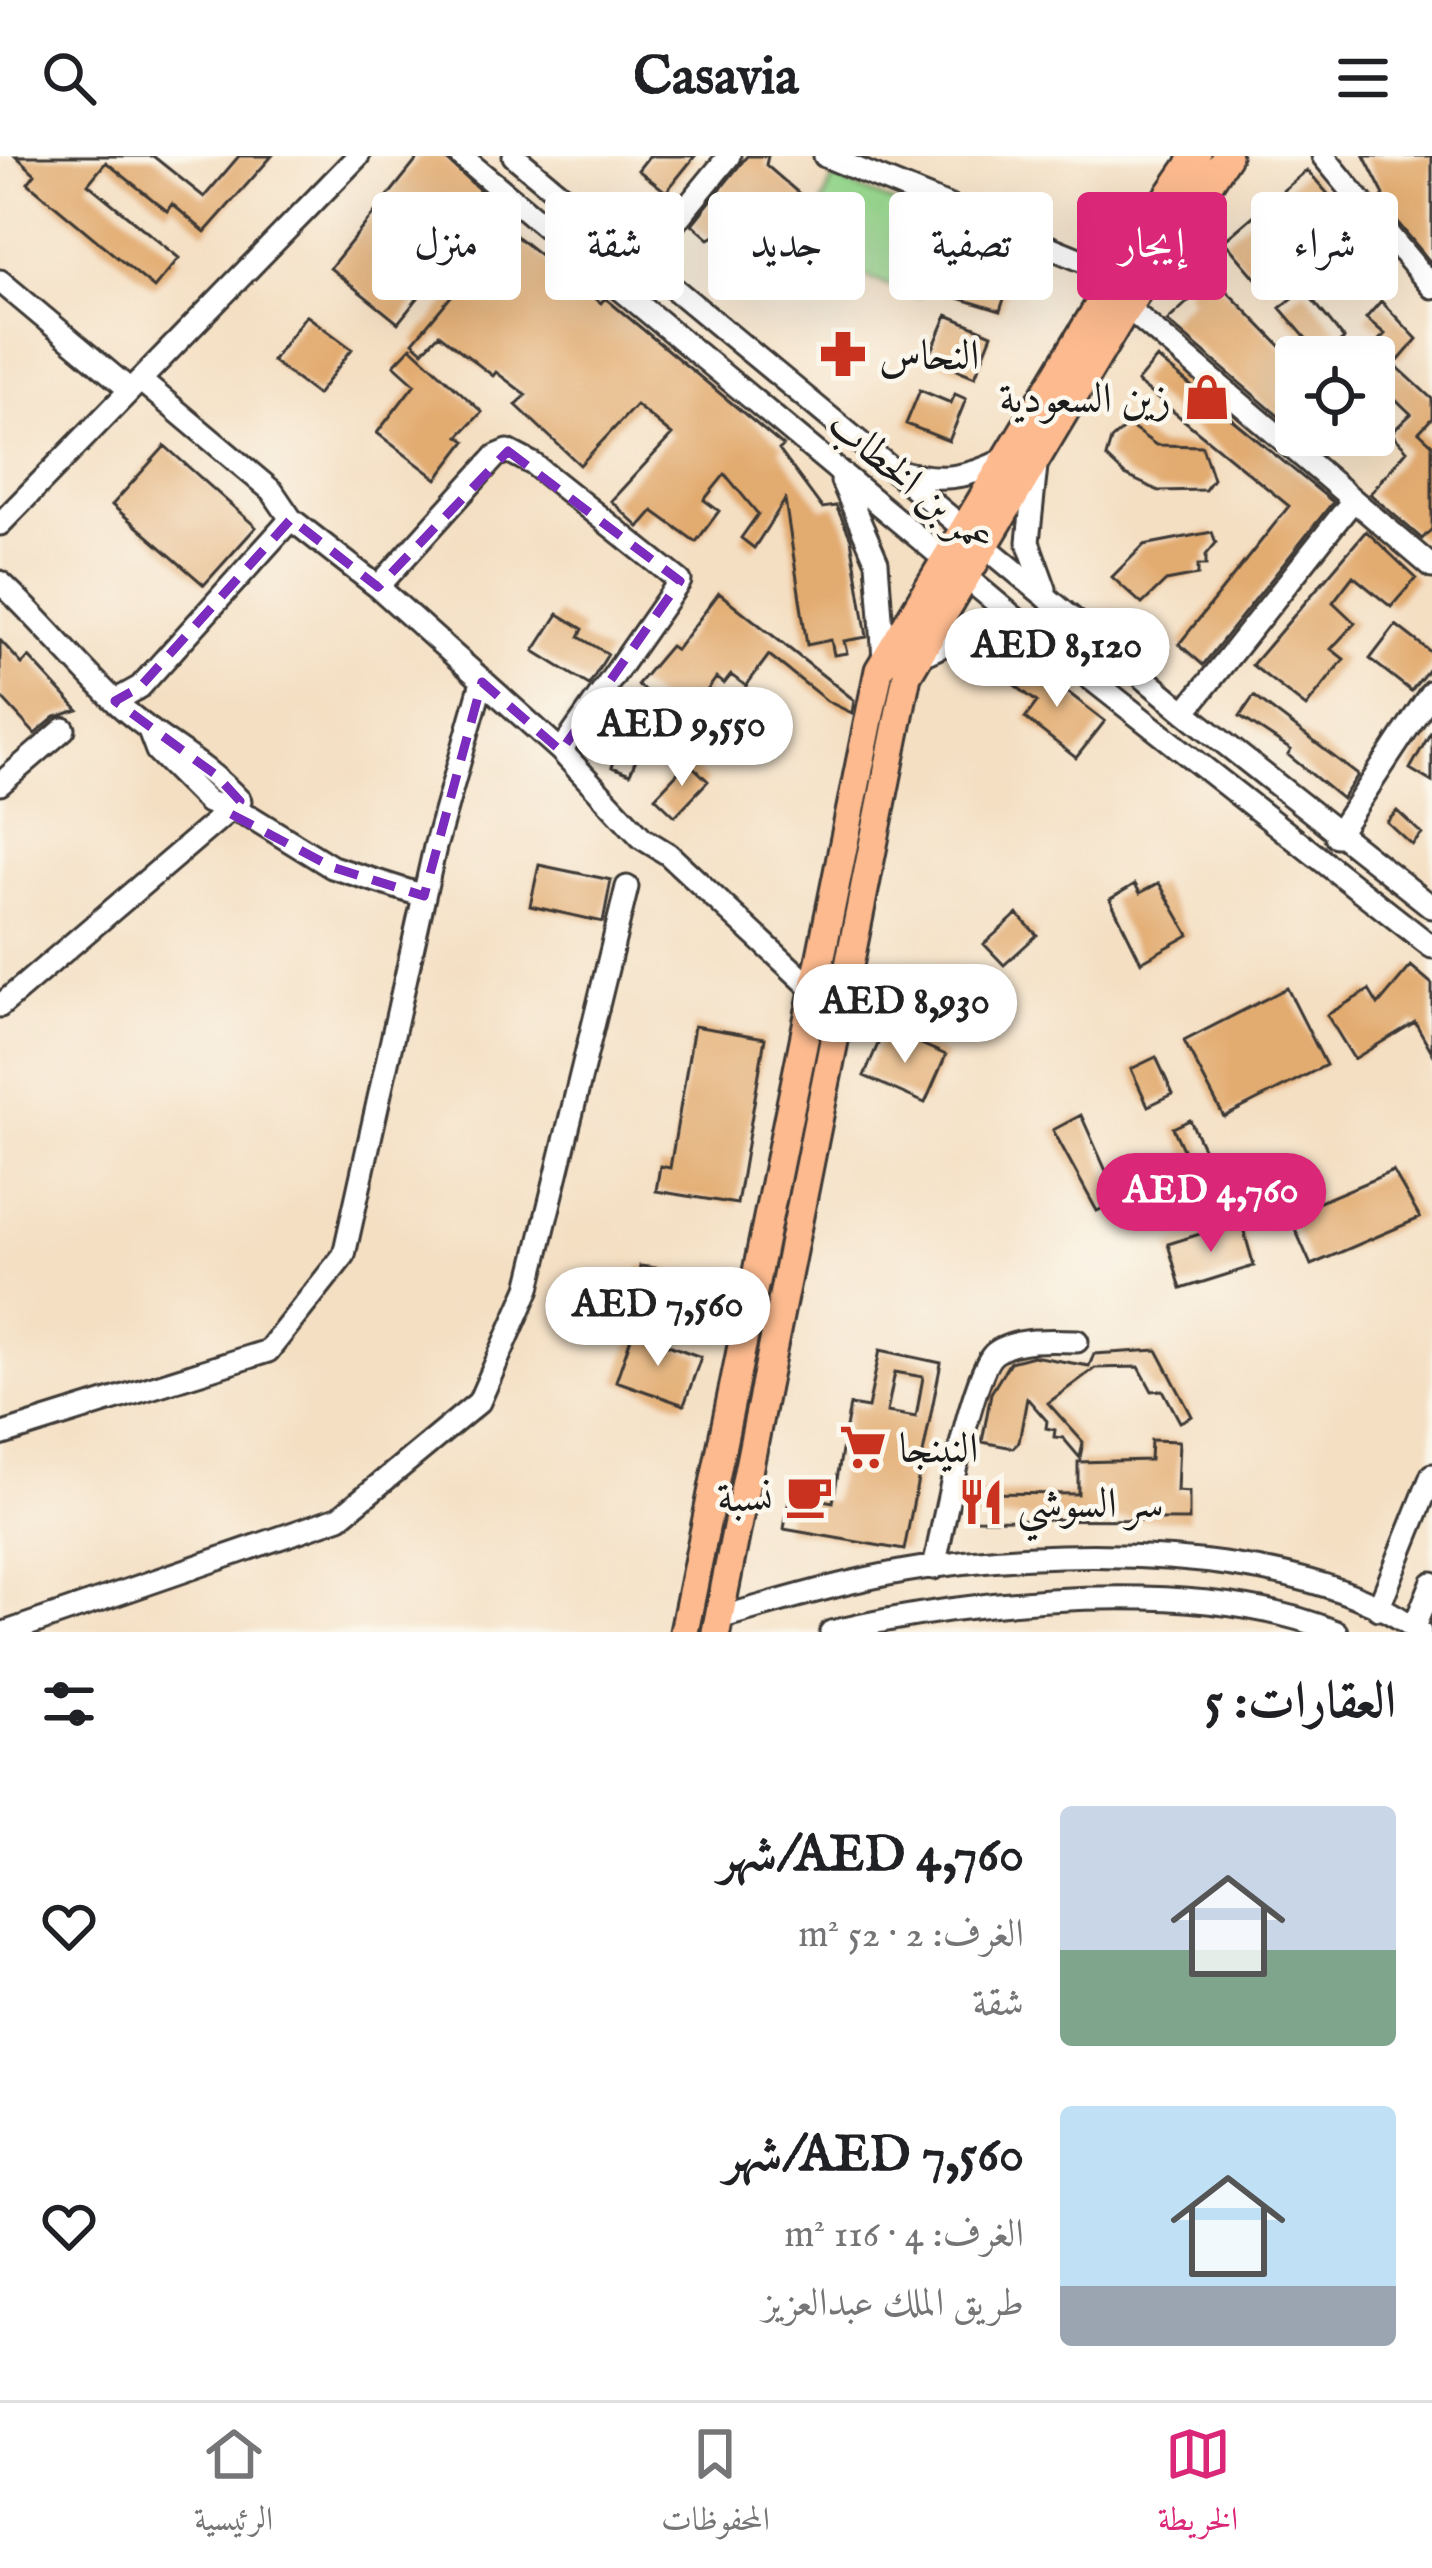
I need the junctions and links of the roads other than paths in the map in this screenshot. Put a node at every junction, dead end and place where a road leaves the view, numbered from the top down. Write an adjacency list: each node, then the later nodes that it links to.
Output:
1 (358, 156): 19 (street)
2 (461, 156): 21 (street, عمر بن الخطاب)
3 (729, 156): 12 (street)
4 (825, 156): 9 (street)
5 (1196, 156): 11 (main road)
6 (1227, 156): 18 (main road)
7 (1323, 156): 15 (street)
8 (530, 161): 10 (street, عمر بن الخطاب)
9 (876, 165): 13 (street)
10 (564, 192)
11 (1172, 192)
12 (684, 211)
13 (1077, 256)
14 (0, 280): 19 (street)
15 (1432, 287)
16 (684, 297): 22 (street, عمر بن الخطاب)
17 (1105, 300): 20 (main road)
18 (1127, 307): 20 (main road); 23 (street)
19 (135, 385): 24 (street); 25 (street)
20 (1024, 461): 22 (street); 26 (main road); 31 (street)
21 (837, 470): 28 (street, عمر بن الخطاب); 33 (street)
22 (892, 470): 26 (street, عمر بن الخطاب)
23 (1351, 502): 27 (street); 38 (street)
24 (290, 519): 30 (street); 37 (street)
25 (0, 524)
26 (975, 538): 28 (main road); 31 (street, عمر بن الخطاب)
27 (1432, 567)
28 (956, 569): 32 (street, عمر بن الخطاب); 33 (main road); 34 (main road)
29 (0, 582): 37 (street)
30 (378, 587): 35 (street); 40 (street)
31 (1056, 605): 38 (street, عمر بن الخطاب)
32 (1039, 638): 34 (street); 47 (street, عمر بن الخطاب)
33 (884, 659): 48 (main road)
34 (914, 659): 53 (main road)
35 (482, 682): 40 (street); 45 (street)
36 (1432, 691): 43 (street)
37 (115, 701): 42 (street)
38 (1185, 712): 43 (street, عمر بن الخطاب)
39 (64, 729): 41 (street)
40 (561, 751): 48 (street)
41 (0, 784)
42 (231, 814): 45 (street); 49 (street)
43 (1336, 836): 46 (street, عمر بن الخطاب)
44 (627, 887): 64 (street)
45 (424, 896): 51 (street)
46 (1432, 908)
47 (1432, 947)
48 (815, 991): 61 (main road)
49 (0, 1006)
50 (1077, 1341): 54 (street)
51 (0, 1436)
52 (1432, 1474): 57 (street)
53 (730, 1561): 56 (street); 58 (main road)
54 (934, 1568): 56 (street); 57 (street)
55 (1432, 1583): 62 (street)
56 (777, 1602): 58 (street)
57 (1378, 1609): 62 (street)
58 (717, 1625): 61 (main road)
59 (1295, 1625): 60 (street); 63 (street)
60 (868, 1628): 65 (street)
61 (679, 1630)
62 (1417, 1630)
63 (1330, 1631)
64 (7, 1632)
65 (831, 1632)

